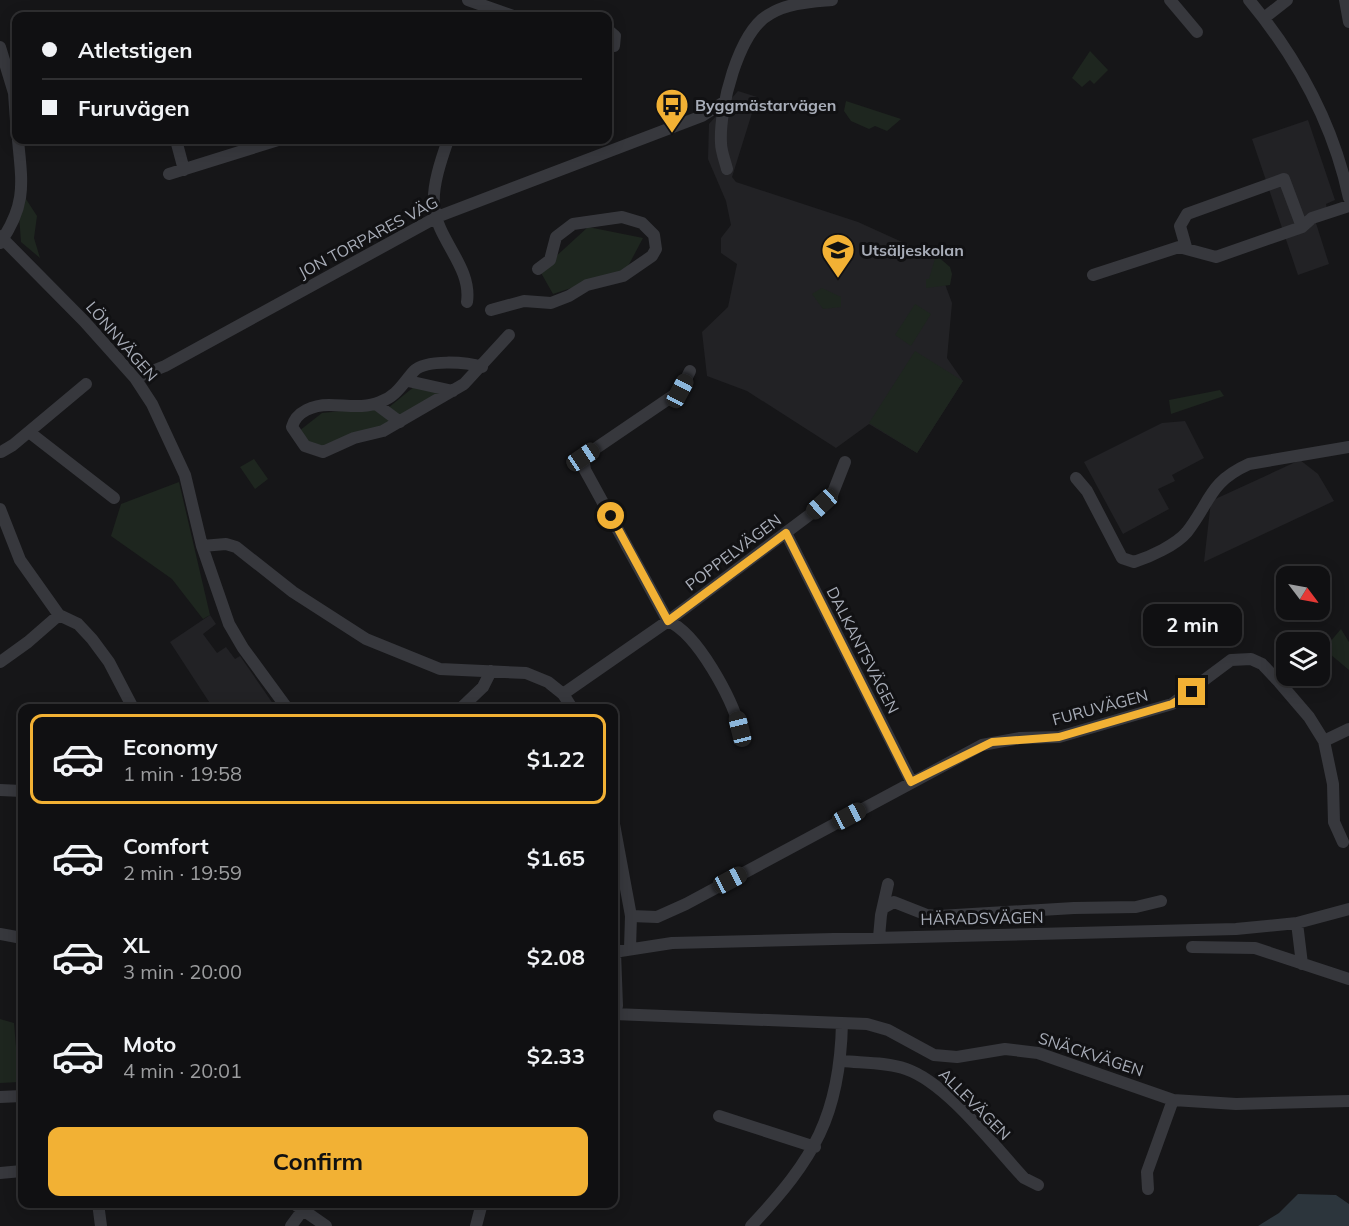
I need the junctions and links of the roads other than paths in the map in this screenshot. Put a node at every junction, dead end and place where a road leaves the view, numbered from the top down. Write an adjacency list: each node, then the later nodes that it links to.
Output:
1 (468, 0): 7 (street)
2 (832, 0): 15 (street)
3 (1170, 0): 10 (street)
4 (1250, 0): 8 (street)
5 (1287, 0): 8 (street)
6 (1345, 0): 9 (street)
7 (490, 12)
8 (1264, 18): 23 (street)
9 (1349, 22)
10 (1197, 32)
11 (612, 33): 12 (street)
12 (612, 46)
13 (0, 47): 14 (street)
14 (12, 86)
15 (724, 102): 20 (street); 25 (street, JON TORPARES VÄG)
16 (18, 144): 27 (street, LÖNNVÄGEN)
17 (177, 144): 21 (street)
18 (265, 144): 21 (street)
19 (447, 144): 25 (street)
20 (727, 169)
21 (184, 170): 22 (street)
22 (169, 174)
23 (1349, 198)
24 (1349, 206): 26 (street)
25 (436, 216): 31 (street); 36 (street, JON TORPARES VÄG)
26 (1302, 227): 28 (street); 28 (street)
27 (1, 239): 36 (street, LÖNNVÄGEN)
28 (1186, 247): 30 (street)
29 (538, 269): 32 (street)
30 (1093, 275)
31 (467, 302)
32 (491, 310)
33 (509, 335): 34 (street)
34 (482, 367): 37 (street); 39 (street)
35 (690, 371): 52 (street)
36 (135, 378): 50 (street, LÖNNVÄGEN)
37 (408, 381): 39 (street); 40 (street)
38 (86, 384): 42 (street)
39 (453, 392): 41 (street)
40 (376, 404): 41 (street); 41 (street)
41 (400, 422)
42 (29, 432): 44 (street); 47 (street)
43 (1349, 447): 46 (street)
44 (0, 452)
45 (845, 462): 49 (street, POPPELVÄGEN)
46 (1076, 478)
47 (114, 498)
48 (0, 509): 51 (street)
49 (786, 533): 52 (street, POPPELVÄGEN); 63 (street, DALKANTSVÄGEN)
50 (202, 546): 54 (street); 57 (street, LÖNNVÄGEN)
51 (59, 615): 53 (street); 56 (street)
52 (668, 621): 55 (street, POPPELVÄGEN); 60 (street)
53 (0, 662)
54 (491, 671): 55 (street); 58 (street)
55 (563, 694): 59 (street)
56 (131, 704)
57 (284, 704)
58 (465, 704)
59 (569, 704)
60 (740, 729)
61 (1349, 729): 62 (street)
62 (1324, 741): 63 (street, FURUVÄGEN); 66 (street, FURUVÄGEN)
63 (911, 782): 72 (street)
64 (0, 790): 65 (street)
65 (18, 791)
66 (1343, 842)
67 (618, 846): 72 (street)
68 (888, 884): 70 (street)
69 (1161, 901): 70 (street, HÄRADSVÄGEN)
70 (883, 908): 76 (street)
71 (1349, 909): 73 (street, HÄRADSVÄGEN)
72 (631, 916): 78 (street)
73 (1297, 923): 76 (street, HÄRADSVÄGEN); 80 (street)
74 (0, 934): 75 (street)
75 (18, 937)
76 (879, 937): 78 (street, HÄRADSVÄGEN)
77 (1192, 947): 80 (street)
78 (630, 948): 79 (street, HÄRADSVÄGEN)
79 (618, 951)
80 (1302, 964): 81 (street)
81 (1349, 979)
82 (618, 1013): 83 (street, SNÄCKVÄGEN)
83 (842, 1023): 84 (street); 87 (street, SNÄCKVÄGEN)
84 (842, 1061): 90 (street); 93 (street, ALLEVÄGEN)
85 (18, 1096): 86 (street)
86 (0, 1097)
87 (1173, 1100): 88 (street, SNÄCKVÄGEN); 94 (street)
88 (1349, 1101)
89 (719, 1116): 90 (street)
90 (815, 1147): 103 (street)
91 (18, 1171): 92 (street)
92 (0, 1173)
93 (1038, 1185)
94 (1148, 1189)
95 (99, 1208): 99 (street)
96 (298, 1208): 100 (street)
97 (299, 1208): 101 (street)
98 (481, 1208): 102 (street)
99 (101, 1226)
100 (291, 1226)
101 (326, 1226)
102 (476, 1226)
103 (751, 1226)

